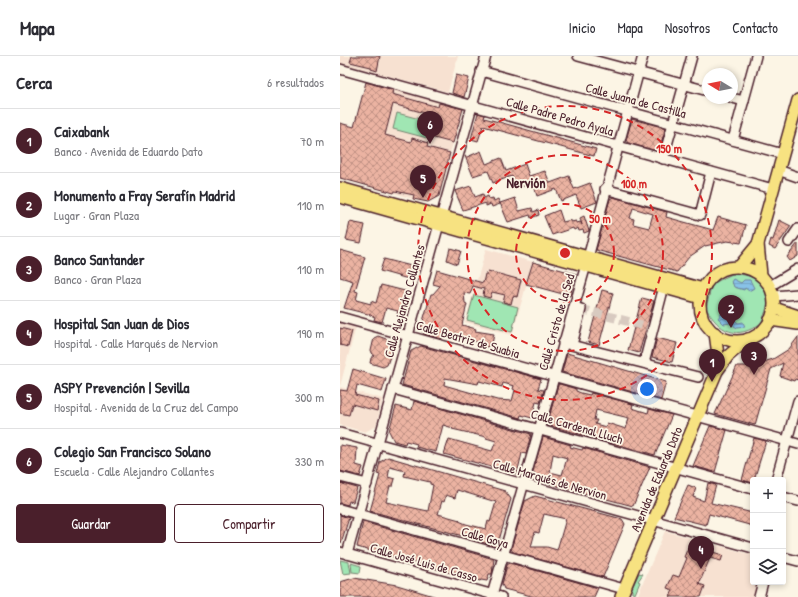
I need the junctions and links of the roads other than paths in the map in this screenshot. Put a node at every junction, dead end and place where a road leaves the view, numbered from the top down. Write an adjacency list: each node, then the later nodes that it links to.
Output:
1 (486, 56): 7 (street, Calle Alejandro Collantes)
2 (580, 56): 8 (street)
3 (642, 56): 8 (street, Calle Cristo de la Sed)
4 (692, 56): 9 (street)
5 (756, 56): 12 (street)
6 (340, 69): 14 (street, Calle Padre Pedro Ayala)
7 (481, 71): 14 (street, Calle Alejandro Collantes); 15 (street, Calle Juana de Castilla)
8 (638, 72): 9 (street); 15 (street, Calle Cristo de la Sed)
9 (684, 85): 10 (street); 16 (street)
10 (702, 90)
11 (738, 100): 12 (street)
12 (744, 101): 17 (street)
13 (797, 104): 19 (main road)
14 (472, 105): 18 (street, Calle Padre Pedro Ayala); 28 (street, Calle Alejandro Collantes)
15 (627, 111): 16 (street, Calle Juana de Castilla); 18 (street, Calle Cristo de la Sed)
16 (673, 124): 17 (street, Calle Juana de Castilla); 20 (street)
17 (732, 140): 19 (street, Calle Juana de Castilla)
18 (618, 146): 20 (street, Calle Padre Pedro Ayala); 25 (street, Calle Cristo de la Sed)
19 (783, 154): 21 (main road)
20 (663, 158): 22 (street, Calle Padre Pedro Ayala)
21 (778, 170): 23 (street); 26 (main road)
22 (711, 172): 25 (street); 26 (street, Calle Padre Pedro Ayala)
23 (798, 177)
24 (340, 188): 28 (main road)
25 (605, 189): 32 (street, Calle Cristo de la Sed)
26 (773, 189): 31 (main road)
27 (340, 197): 28 (main road)
28 (440, 221): 32 (main road); 47 (street, Calle Alejandro Collantes)
29 (798, 229): 30 (street)
30 (788, 242)
31 (758, 244): 33 (main road); 35 (main road)
32 (586, 261): 38 (main road); 49 (street, Calle Cristo de la Sed)
33 (739, 267): 35 (main road); 38 (main road)
34 (798, 269): 36 (street)
35 (761, 275): 36 (main road)
36 (770, 286): 40 (main road)
37 (662, 294): 50 (street)
38 (702, 294): 46 (main road)
39 (798, 294): 40 (street)
40 (774, 296): 41 (main road)
41 (774, 308): 42 (main road); 44 (main road)
42 (798, 316)
43 (340, 317): 47 (street, Calle Beatriz de Suabia)
44 (770, 320): 45 (main road); 48 (main road)
45 (798, 324)
46 (715, 333): 48 (main road); 51 (main road)
47 (408, 335): 52 (street, Calle Beatriz de Suabia); 54 (street, Calle Alejandro Collantes)
48 (748, 339): 51 (main road)
49 (567, 344): 50 (street); 52 (street, Calle Cristo de la Sed)
50 (644, 363): 53 (street)
51 (717, 371): 56 (main road, Avenida de Eduardo Dato)
52 (554, 376): 56 (street, Calle Beatriz de Suabia); 57 (street, Calle Cristo de la Sed)
53 (698, 377)
54 (393, 389): 57 (street, Calle Cardenal Lluch); 60 (street, Calle Alejandro Collantes)
55 (798, 401): 59 (street)
56 (699, 416): 59 (street, Calle Beatriz de Suabia); 62 (main road, Avenida de Eduardo Dato)
57 (539, 429): 62 (street, Calle Cardenal Lluch); 66 (street, Calle Cristo de la Sed)
58 (340, 433): 60 (street, Calle Marqués de Nervion)
59 (786, 441): 61 (street, Calle Beatriz de Suabia); 64 (street)
60 (378, 444): 65 (street, Calle Alejandro Collantes); 66 (street, Calle Marqués de Nervion)
61 (798, 444)
62 (676, 467): 67 (street, Calle Cardenal Lluch); 72 (main road, Avenida de Eduardo Dato)
63 (340, 477): 65 (street)
64 (777, 477)
65 (366, 484): 71 (street, Calle Alejandro Collantes)
66 (523, 484): 72 (street, Calle Marqués de Nervion); 75 (street, Calle Cristo de la Sed)
67 (750, 488)
68 (786, 498): 69 (street)
69 (798, 501)
70 (340, 509): 71 (street, Calle Goya)
71 (358, 514): 74 (street, Calle Alejandro Collantes); 75 (street, Calle Goya)
72 (653, 521): 73 (street, Calle Marqués de Nervion); 79 (main road, Avenida de Eduardo Dato)
73 (750, 547)
74 (344, 553): 80 (street, Calle José Luis de Casso)
75 (503, 555): 79 (street, Calle Goya); 80 (street, Calle Cristo de la Sed)
76 (786, 558): 77 (street)
77 (798, 561)
78 (762, 585): 81 (street)
79 (622, 593)
80 (497, 596)
81 (759, 597)

